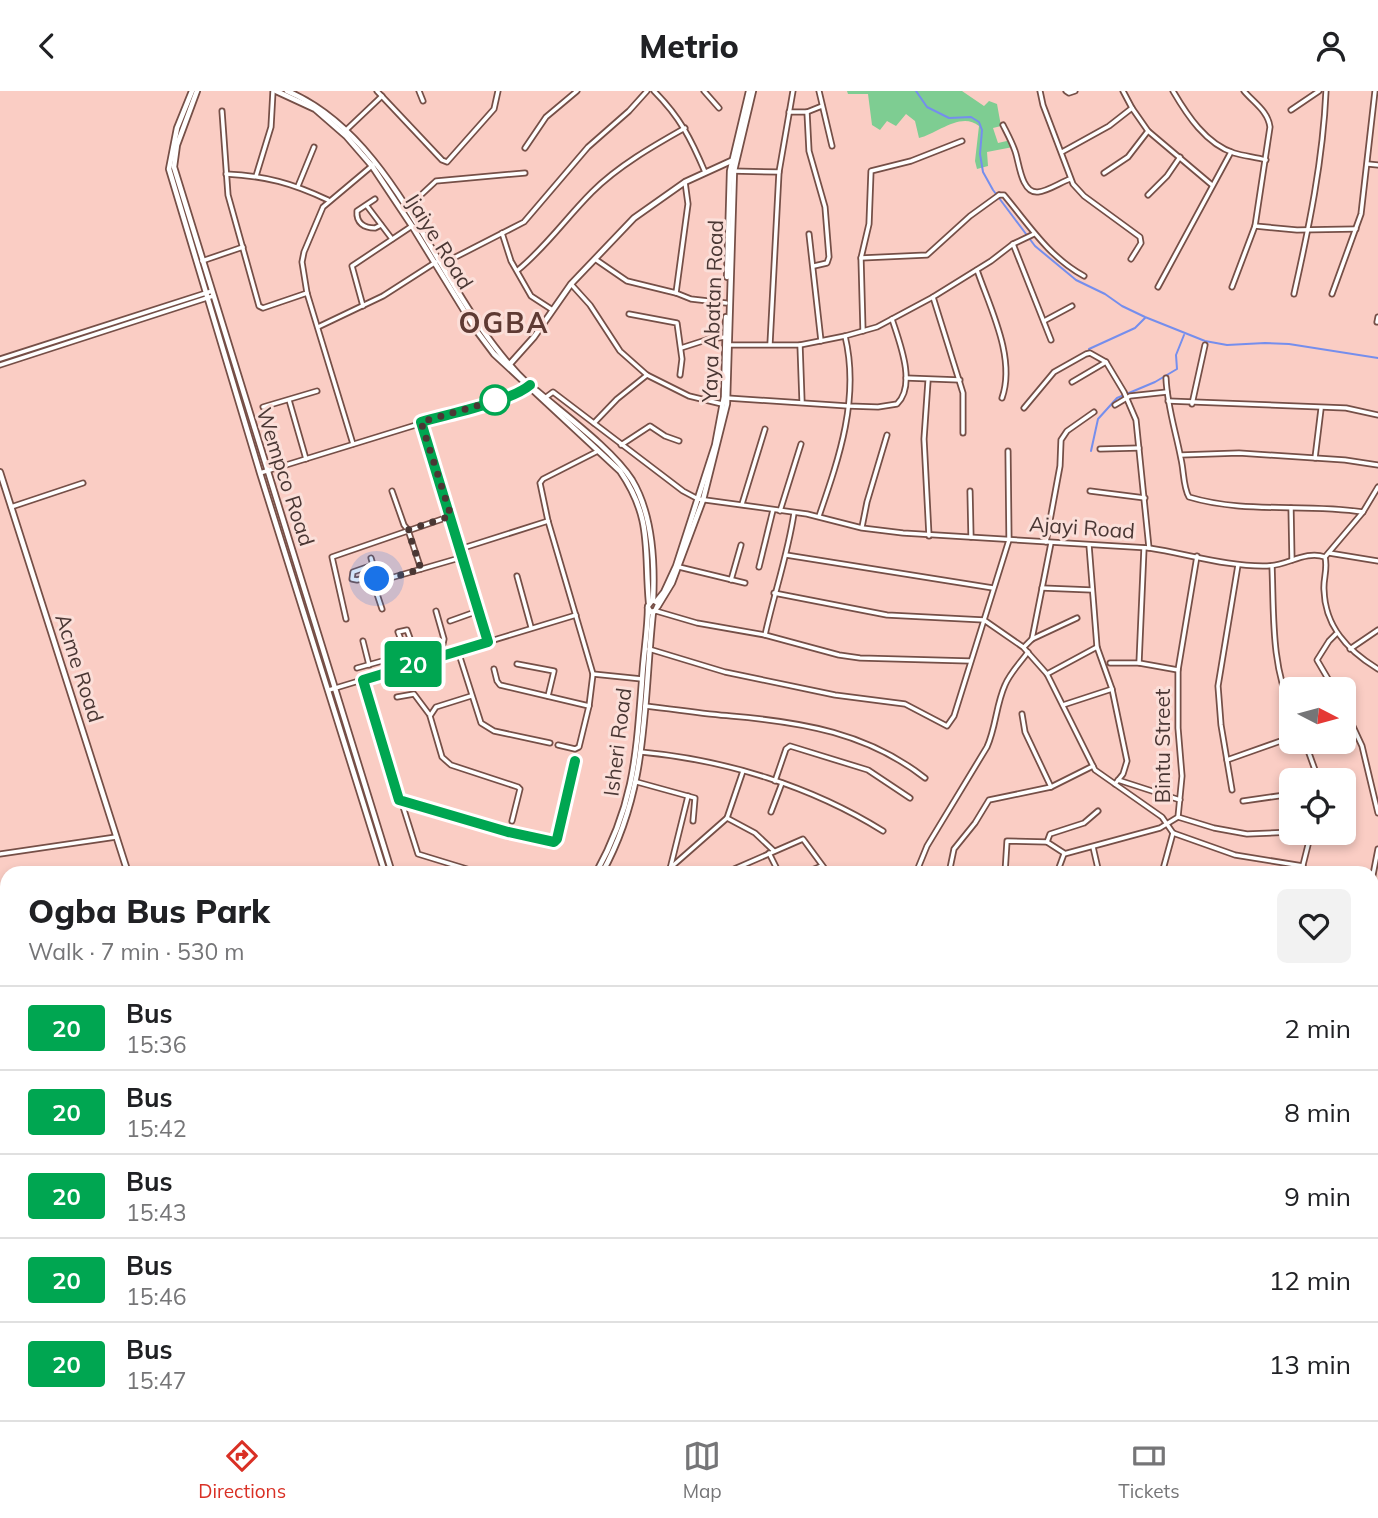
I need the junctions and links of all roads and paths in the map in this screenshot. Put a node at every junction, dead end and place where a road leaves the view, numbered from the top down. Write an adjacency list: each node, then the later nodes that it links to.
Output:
1 (194, 91): 78 (street, Wempco Road); 89 (street, Wempco Road)
2 (274, 91): 35 (street, Ijaiye Road); 54 (street)
3 (287, 91): 35 (street, Ijaiye Road)
4 (377, 91): 23 (street)
5 (419, 91): 24 (street)
6 (498, 91): 23 (street)
7 (577, 91): 39 (street)
8 (647, 91): 69 (street)
9 (654, 91): 33 (street)
10 (704, 91): 26 (street)
11 (793, 91): 30 (street)
12 (819, 91): 25 (street)
13 (1040, 91): 40 (street)
14 (1066, 91): 15 (street)
15 (1075, 91)
16 (1123, 91): 27 (street)
17 (1173, 91): 41 (street)
18 (1244, 91): 43 (street)
19 (1319, 91): 28 (street)
20 (1326, 91): 67 (street)
21 (1375, 91): 45 (street)
22 (748, 92): 44 (street, Yaya Abatan Road)
23 (382, 96): 35 (street)
24 (423, 101)
25 (822, 106): 31 (street); 37 (street)
26 (719, 108)
27 (1132, 108): 34 (street); 40 (street)
28 (1291, 110)
29 (222, 111): 53 (street)
30 (789, 112): 31 (street); 50 (street)
31 (807, 112): 80 (street)
32 (1003, 125): 55 (street)
33 (685, 128): 49 (street); 81 (street)
34 (1148, 131): 42 (street); 52 (street)
35 (344, 132): 46 (street, Ijaiye Road)
36 (962, 141): 75 (street)
37 (832, 146)
38 (314, 147): 58 (street)
39 (525, 148)
40 (1062, 152): 55 (street)
41 (1231, 152): 43 (street); 57 (street)
42 (1180, 156): 57 (street); 59 (street)
43 (1266, 160): 66 (street)
44 (733, 161): 48 (street, Yaya Abatan Road); 49 (street)
45 (1368, 164): 47 (street); 68 (street)
46 (373, 165): 61 (street); 63 (street, Ijaiye Road); 65 (street, Ijaiye Road)
47 (1378, 165)
48 (732, 171): 50 (street); 93 (street, Yaya Abatan Road); 107 (street, Yaya Abatan Road)
49 (705, 172): 56 (street)
50 (779, 172): 106 (street)
51 (525, 173): 63 (street)
52 (1104, 173)
53 (226, 174): 54 (street); 74 (street)
54 (256, 177): 58 (street)
55 (1070, 179): 76 (street)
56 (685, 182): 77 (street); 88 (street)
57 (1212, 185): 85 (street)
58 (298, 186): 61 (street)
59 (1147, 195)
60 (375, 199): 62 (street)
61 (328, 201): 87 (street)
62 (367, 206): 64 (street); 64 (street)
63 (407, 208): 79 (street, Ijaiye Road)
64 (381, 225): 72 (street)
65 (412, 226): 72 (street); 79 (street, Ijaiye Road)
66 (1255, 226): 67 (street); 86 (street)
67 (1310, 229): 68 (street); 90 (street)
68 (1356, 229): 91 (street)
69 (502, 233): 79 (street); 81 (street)
70 (809, 234): 80 (street)
71 (1033, 235): 73 (street); 75 (street); 83 (street)
72 (392, 239): 94 (street)
73 (1013, 244): 82 (street); 99 (street)
74 (243, 247): 78 (street); 87 (street)
75 (861, 258): 101 (street)
76 (1132, 258)
77 (595, 259): 84 (street); 88 (street)
78 (202, 261): 89 (street, Wempco Road)
79 (438, 264): 94 (street); 115 (street, Ijaiye Road)
80 (814, 266): 105 (street)
81 (518, 270): 96 (street)
82 (977, 270): 92 (street); 128 (street)
83 (1084, 276)
84 (570, 284): 96 (street); 116 (street)
85 (1158, 286)
86 (1232, 287)
87 (307, 293): 100 (street)
88 (676, 293): 93 (street)
89 (210, 294): 111 (street); 158 (street, Wempco Road); 160 (street, Wempco Road)
90 (1294, 294)
91 (1332, 294)
92 (933, 297): 98 (street); 120 (street)
93 (726, 303): 103 (street, Yaya Abatan Road)
94 (363, 306): 100 (street)
95 (1072, 306): 99 (street)
96 (551, 309): 115 (street)
97 (629, 314): 110 (street)
98 (892, 319): 101 (street); 119 (street)
99 (1044, 321): 104 (street)
100 (318, 327): 147 (street)
101 (863, 331): 102 (street)
102 (845, 336): 105 (street); 135 (street)
103 (726, 337): 107 (street, Yaya Abatan Road); 110 (street)
104 (1051, 340)
105 (821, 341): 108 (street)
106 (770, 344): 107 (street); 108 (street)
107 (728, 345): 130 (street, Yaya Abatan Road)
108 (800, 345): 131 (street)
109 (1205, 345): 133 (street)
110 (681, 348): 117 (street)
111 (17, 357): 112 (street); 114 (street)
112 (0, 359)
113 (1106, 362): 122 (street); 126 (street); 137 (street)
114 (0, 365)
115 (507, 366): 123 (street, Ijaiye Road)
116 (647, 375): 130 (street); 142 (street)
117 (680, 375)
118 (1166, 378): 125 (street)
119 (906, 379): 121 (street); 135 (street)
120 (960, 380): 121 (street); 144 (street)
121 (928, 381): 181 (street)
122 (1072, 382)
123 (529, 386): 127 (street, Ijaiye Road); 141 (street); 151 (street, Ijaiye Road)
124 (317, 391): 129 (street)
125 (1167, 392): 126 (street); 132 (street)
126 (1125, 395): 134 (street); 150 (street)
127 (545, 398): 142 (street); 151 (street, Ijaiye Road)
128 (1002, 398)
129 (289, 400): 136 (street); 156 (street)
130 (725, 401): 131 (street); 168 (street, Yaya Abatan Road)
131 (802, 401): 135 (street)
132 (1168, 401): 133 (street); 154 (street)
133 (1192, 404): 138 (street)
134 (1115, 405)
135 (848, 406): 177 (street)
136 (263, 407)
137 (1024, 408)
138 (1321, 409): 140 (street); 155 (street)
139 (1094, 412): 184 (street)
140 (1378, 415)
141 (421, 422): 147 (street); 176 (street)
142 (594, 423): 149 (street)
143 (765, 429): 169 (street)
144 (963, 433)
145 (887, 435): 179 (street)
146 (679, 441): 149 (street)
147 (353, 444): 156 (street)
148 (801, 444): 173 (street)
149 (621, 445): 168 (street)
150 (1139, 448): 152 (street); 167 (street)
151 (600, 449): 178 (street); 212 (street, Isheri Road)
152 (1100, 449)
153 (1008, 451): 183 (street)
154 (1181, 455): 155 (street); 171 (street)
155 (1315, 458): 157 (street)
156 (306, 459): 158 (street)
157 (1378, 465)
158 (267, 470): 160 (street); 251 (street, Wempco Road)
159 (0, 472): 163 (street, Acme Road)
160 (260, 473): 251 (street, Wempco Road)
161 (83, 483): 170 (street)
162 (1378, 487): 174 (street)
163 (3, 491): 170 (street, Acme Road)
164 (392, 491): 180 (street)
165 (970, 491): 182 (street)
166 (1090, 491): 167 (street)
167 (1145, 498): 187 (street)
168 (700, 499): 169 (street, Ajayi Road); 199 (street, Yaya Abatan Road)
169 (741, 505): 172 (street, Ajayi Road)
170 (11, 507): 296 (street, Acme Road)
171 (1291, 508): 174 (street); 195 (street)
172 (772, 510): 173 (street, Ajayi Road); 201 (street)
173 (780, 511): 175 (street, Ajayi Road)
174 (1363, 512): 189 (street)
175 (794, 513): 177 (street, Ajayi Road); 190 (street)
176 (451, 516): 180 (street); 188 (street)
177 (819, 516): 179 (street, Ajayi Road)
178 (548, 521): 188 (street); 216 (street)
179 (862, 528): 181 (street, Ajayi Road)
180 (408, 530): 202 (street); 218 (street)
181 (929, 536): 182 (street, Ajayi Road)
182 (971, 537): 183 (street, Ajayi Road)
183 (1009, 540): 184 (street, Ajayi Road); 209 (street)
184 (1048, 542): 186 (street, Ajayi Road); 208 (street)
185 (741, 545): 205 (street)
186 (1089, 545): 187 (street, Ajayi Road); 210 (street)
187 (1147, 548): 191 (street, Ajayi Road); 237 (street)
188 (460, 549): 215 (street)
189 (1329, 553): 192 (street); 196 (street)
190 (786, 555): 209 (street); 211 (street)
191 (1197, 556): 198 (street, Ajayi Road); 244 (street, Bintu Street)
192 (1325, 557): 195 (street, Ajayi Road); 223 (street)
193 (371, 558): 197 (street)
194 (456, 559): 202 (street)
195 (1292, 560): 200 (street, Ajayi Road)
196 (1378, 561)
197 (373, 565): 203 (street); 203 (street)
198 (1238, 565): 200 (street, Ajayi Road); 266 (street)
199 (678, 566): 205 (street); 212 (street, Yaya Abatan Road)
200 (1272, 566): 247 (street)
201 (759, 567)
202 (421, 569): 206 (street)
203 (376, 575): 206 (street)
204 (517, 576): 221 (street)
205 (731, 580): 207 (street)
206 (380, 581): 213 (street)
207 (745, 583)
208 (1041, 587): 210 (street); 225 (street)
209 (993, 588): 219 (street)
210 (1093, 590): 229 (street)
211 (774, 593): 219 (street); 224 (street)
212 (654, 607): 224 (street); 230 (street, Isheri Road); 249 (street, Isheri Road)
213 (382, 609)
214 (436, 611): 234 (street)
215 (478, 611): 220 (street); 227 (street)
216 (576, 614): 221 (street); 245 (street)
217 (1077, 618): 225 (street)
218 (346, 619)
219 (984, 620): 228 (street); 235 (street)
220 (450, 621)
221 (531, 627): 227 (street)
222 (1378, 630): 231 (street)
223 (1336, 634): 231 (street); 248 (street)
224 (765, 635): 235 (street)
225 (1032, 639): 228 (street)
226 (363, 641): 240 (street)
227 (488, 642): 232 (street)
228 (1023, 647): 233 (street)
229 (1097, 647): 246 (street); 252 (street)
230 (649, 649): 235 (street); 258 (street, Isheri Road)
231 (1350, 649): 243 (street)
232 (458, 651): 238 (street); 253 (street)
233 (1028, 652): 246 (street); 314 (street)
234 (411, 654): 234 (street); 238 (street); 240 (street)
235 (970, 661)
236 (1110, 663): 237 (street)
237 (1139, 663): 244 (street)
238 (414, 664): 250 (street)
239 (517, 664): 254 (street)
240 (369, 665): 241 (street)
241 (356, 668)
242 (494, 669): 254 (street)
243 (1378, 669)
244 (1178, 670): 282 (street, Bintu Street)
245 (593, 674): 249 (street); 257 (street)
246 (1047, 674): 256 (street)
247 (1279, 677)
248 (1327, 677)
249 (642, 679): 295 (street, Isheri Road)
250 (363, 680): 251 (street); 281 (street)
251 (332, 689): 304 (street, Wempco Road); 305 (street, Wempco Road)
252 (1112, 689): 256 (street); 271 (street)
253 (471, 696): 260 (street); 263 (street)
254 (548, 696): 257 (street)
255 (397, 697): 260 (street)
256 (1063, 705): 268 (street)
257 (589, 706): 264 (street)
258 (645, 706): 265 (street, Isheri Road); 270 (street)
259 (1022, 714): 276 (street)
260 (430, 716): 289 (street)
261 (1356, 732): 286 (street)
262 (1279, 742): 266 (street)
263 (550, 743)
264 (558, 745)
265 (641, 752): 269 (street); 273 (street, Isheri Road)
266 (1227, 760): 277 (street)
267 (575, 761): 281 (street)
268 (1093, 766): 275 (street); 276 (street)
269 (743, 771): 272 (street); 288 (street)
270 (925, 778)
271 (1118, 780): 275 (street); 282 (street)
272 (775, 781): 274 (street); 280 (street)
273 (637, 782): 278 (street); 295 (street, Isheri Road)
274 (782, 783): 285 (street); 292 (street)
275 (1114, 784): 291 (street)
276 (1051, 787): 315 (street)
277 (1232, 790)
278 (688, 796): 290 (street); 309 (street)
279 (1279, 796): 283 (street)
280 (910, 798)
281 (399, 800): 306 (street)
282 (1180, 800): 287 (street, Bintu Street)
283 (1243, 801)
284 (1098, 811): 297 (street)
285 (771, 812)
286 (1378, 813)
287 (1178, 817): 291 (street, Bintu Street); 293 (street)
288 (727, 818): 300 (street); 310 (street)
289 (512, 821)
290 (693, 821)
291 (1168, 823): 294 (street); 299 (street, Bintu Street)
292 (883, 831)
293 (1279, 833)
294 (1173, 834): 319 (street); 320 (street)
295 (618, 836): 307 (street, Isheri Road); 308 (street, Isheri Road)
296 (116, 837): 301 (street); 303 (street, Acme Road)
297 (1046, 842): 302 (street); 316 (street)
298 (1308, 845): 320 (street)
299 (1093, 847): 302 (street, Bintu Street); 318 (street)
300 (772, 852): 311 (street); 312 (street); 313 (street)
301 (0, 854)
302 (1064, 854): 317 (street)
303 (126, 866)
304 (383, 866)
305 (390, 866)
306 (457, 866)
307 (600, 866)
308 (605, 866)
309 (670, 866)
310 (674, 866)
311 (738, 866)
312 (777, 866)
313 (822, 866)
314 (919, 866)
315 (950, 866)
316 (1005, 866)
317 (1060, 866)
318 (1097, 866)
319 (1164, 866)
320 (1303, 866)

